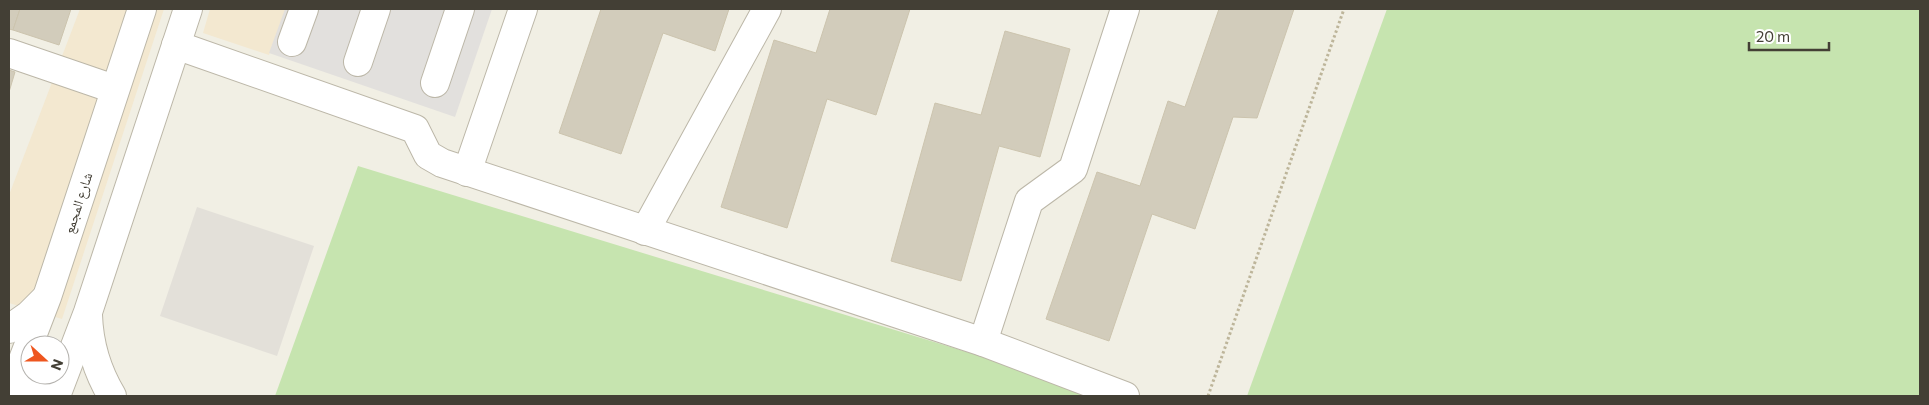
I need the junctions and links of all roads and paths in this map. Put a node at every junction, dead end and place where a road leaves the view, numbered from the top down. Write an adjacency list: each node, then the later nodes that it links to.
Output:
1 (142, 9): 15 (street, شارع المجمع)
2 (188, 9): 11 (street, شارع المجمع)
3 (304, 9): 10 (street)
4 (376, 9): 13 (street)
5 (460, 9): 14 (street)
6 (523, 9): 16 (street)
7 (767, 9): 17 (street)
8 (1125, 9): 22 (street)
9 (1344, 9): 27 (path)
10 (292, 42)
11 (176, 45): 16 (street); 18 (street, شارع المجمع)
12 (9, 53): 15 (street)
13 (358, 62)
14 (435, 83)
15 (114, 89): 19 (street, شارع المجمع)
16 (467, 172): 17 (street)
17 (645, 231): 22 (street)
18 (88, 312): 19 (street); 21 (street, شارع المجمع); 25 (street)
19 (39, 321): 20 (street); 24 (street, شارع المجمع)
20 (9, 329)
21 (78, 337): 23 (street); 24 (street, شارع المجمع)
22 (983, 342): 26 (street)
23 (70, 348)
24 (27, 390)
25 (112, 396)
26 (1125, 396)
27 (1208, 396)

